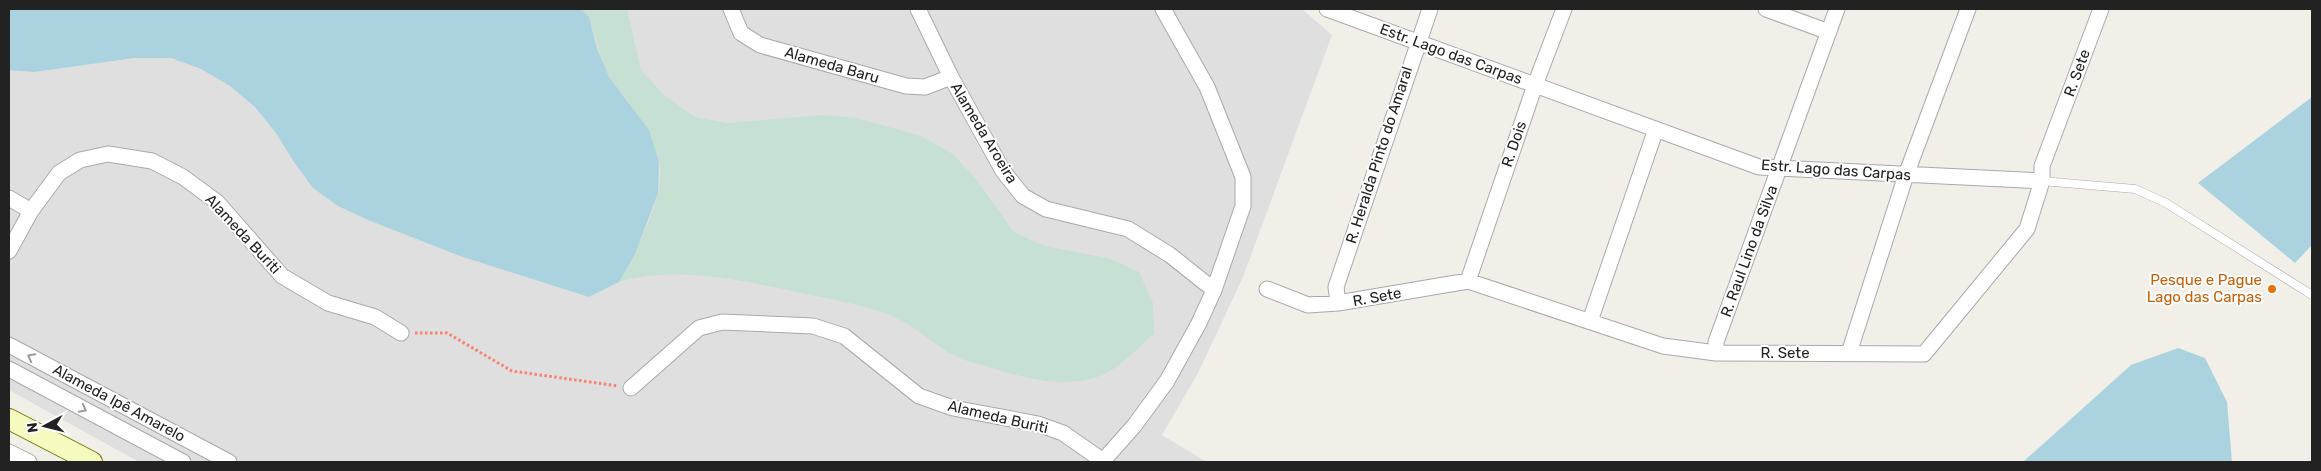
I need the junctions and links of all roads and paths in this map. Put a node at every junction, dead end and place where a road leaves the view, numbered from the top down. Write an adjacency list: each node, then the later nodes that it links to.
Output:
1 (731, 9): 13 (street, Alameda Baru)
2 (918, 9): 13 (street, Alameda Aroeira)
3 (1163, 9): 24 (street)
4 (1327, 9): 12 (street, Estr. Lago das Carpas)
5 (1430, 9): 12 (street, R. Heralda Pinto do Amaral)
6 (1564, 9): 14 (street, R. Dois)
7 (1766, 9): 11 (street)
8 (1837, 9): 11 (street, R. Raul Lino da Silva)
9 (1968, 9): 17 (street)
10 (2101, 9): 18 (street, R. Sete)
11 (1829, 32): 16 (street, R. Raul Lino da Silva)
12 (1417, 42): 14 (street, Estr. Lago das Carpas); 26 (street, R. Heralda Pinto do Amaral)
13 (951, 77): 24 (street, Alameda Aroeira)
14 (1535, 85): 15 (street, Estr. Lago das Carpas); 22 (street, R. Dois)
15 (1656, 129): 16 (street, Estr. Lago das Carpas); 27 (street)
16 (1778, 169): 17 (street, Estr. Lago das Carpas); 30 (street, R. Raul Lino da Silva)
17 (1906, 175): 18 (street, Estr. Lago das Carpas); 31 (street)
18 (2042, 181): 25 (lane, Estr. Lago das Carpas); 31 (street, R. Sete)
19 (9, 198): 20 (street)
20 (31, 212): 21 (street, Alameda Buriti); 28 (street, Alameda Buriti)
21 (9, 251)
22 (1468, 281): 26 (street, R. Sete); 27 (street, R. Sete)
23 (1267, 289): 26 (street, R. Sete)
24 (1214, 290): 40 (street)
25 (2312, 295)
26 (1338, 303)
27 (1590, 321): 30 (street, R. Sete)
28 (401, 333): 33 (path)
29 (9, 345): 39 (street, Alameda Ipê Amarelo, one-way to 29)
30 (1716, 353): 31 (street, R. Sete)
31 (1849, 353)
32 (9, 369): 38 (street, Alameda Ipê Amarelo, one-way to 38)
33 (631, 388): 40 (street, Alameda Buriti)
34 (9, 419): 37 (main road)
35 (9, 452): 36 (street)
36 (29, 462)
37 (92, 462)
38 (183, 462)
39 (228, 462)
40 (1102, 462)

